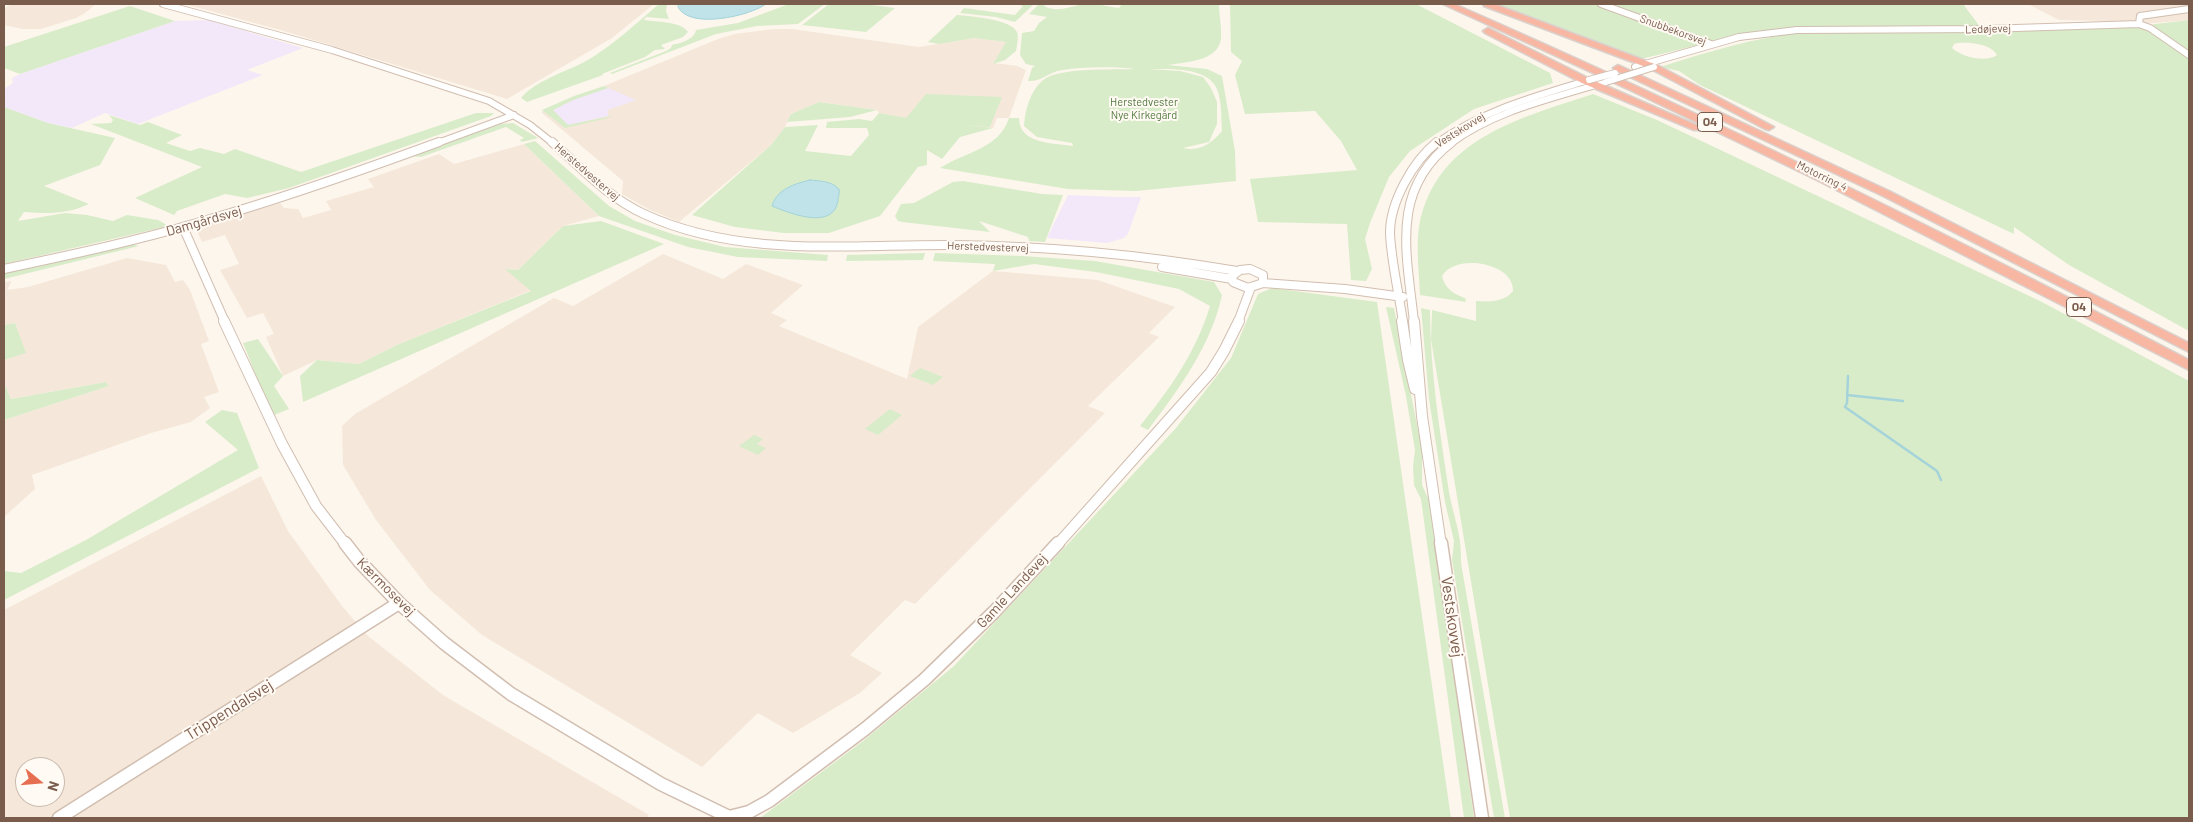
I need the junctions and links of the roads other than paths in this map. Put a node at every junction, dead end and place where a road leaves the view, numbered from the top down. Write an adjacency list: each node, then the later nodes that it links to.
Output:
1 (163, 4): 14 (street, Herstedvestervej)
2 (1470, 4): 9 (highway)
3 (1487, 4): 12 (highway, O4)
4 (1601, 4): 8 (street, Snubbekorsvej)
5 (1444, 6): 13 (highway, O4); 17 (highway, Motorring 4 / O4)
6 (2189, 8): 7 (street, Ledøjevej)
7 (2139, 24): 8 (street, Ledøjevej); 10 (street)
8 (1714, 45): 12 (street, Ledøjevej); 12 (street, Ledøjevej)
9 (1584, 53)
10 (2189, 55)
11 (1611, 65): 15 (highway, Motorring 4 / O4)
12 (1644, 66): 13 (street, bridge); 13 (street, Vestskovvej, bridge); 15 (highway, O4)
13 (1595, 82): 17 (highway, O4); 25 (street, Vestskovvej); 26 (street, Vestskovvej)
14 (512, 113): 16 (street, Damgårdsvej); 18 (street, Herstedvestervej)
15 (1937, 219): 28 (highway, Motorring 4 / O4)
16 (183, 227): 19 (street, Damgårdsvej); 31 (street, Kærmosevej)
17 (1968, 250): 29 (highway, Motorring 4 / O4)
18 (1090, 253): 20 (street, Herstedvestervej); 21 (street, Herstedvestervej)
19 (4, 269)
20 (1237, 271): 21 (street); 22 (street, Herstedvestervej)
21 (1232, 279): 23 (street)
22 (1263, 279): 24 (street); 25 (street)
23 (1241, 286): 24 (street); 27 (street, Gamle Landevej)
24 (1251, 288): 27 (street, Gamle Landevej)
25 (1398, 296): 26 (street); 30 (street, Vestskovvej)
26 (1412, 298): 30 (street, Vestskovvej)
27 (1242, 310): 32 (street, Gamle Landevej)
28 (2189, 348)
29 (2189, 366)
30 (1422, 416): 34 (street, Vestskovvej)
31 (399, 603): 32 (street, Kærmosevej); 33 (street, Trippendalsvej)
32 (729, 817)
33 (58, 818)
34 (1482, 818)

